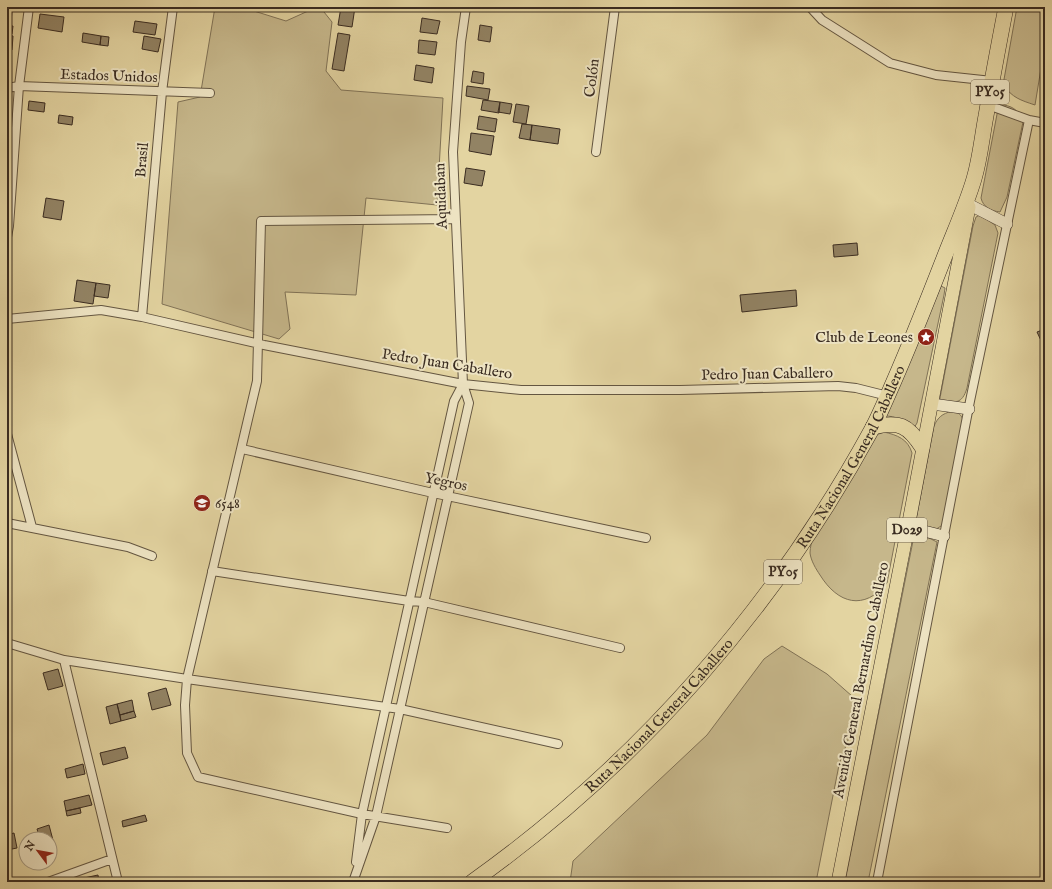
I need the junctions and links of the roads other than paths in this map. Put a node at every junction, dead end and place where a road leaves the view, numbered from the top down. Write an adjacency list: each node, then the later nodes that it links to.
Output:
1 (29, 7): 8 (street)
2 (173, 7): 10 (street, Brasil)
3 (466, 7): 18 (street, Aquidaban)
4 (615, 7): 15 (street, Colón)
5 (810, 7): 7 (street)
6 (1006, 7): 7 (highway, Ruta Nacional General Caballero / PY05)
7 (992, 80): 12 (highway, Ruta Nacional General Caballero / PY05)
8 (19, 86): 9 (street, Estados Unidos); 10 (street, Estados Unidos); 20 (street)
9 (7, 88)
10 (162, 92): 11 (street, Estados Unidos); 22 (street, Brasil)
11 (210, 93)
12 (988, 105): 13 (street); 16 (highway, Ruta Nacional General Caballero / PY05)
13 (1029, 120): 14 (street); 19 (street)
14 (1045, 123)
15 (596, 152)
16 (975, 177): 17 (main road, Avenida General Bernardino Caballero / D029); 26 (highway, Ruta Nacional General Caballero / PY05)
17 (970, 205): 19 (main road); 27 (main road, Avenida General Bernardino Caballero / D029)
18 (455, 219): 24 (street); 25 (street, Aquidaban)
19 (1007, 224): 28 (street)
20 (8, 226): 21 (street)
21 (7, 237)
22 (142, 317): 23 (street, Pedro Juan Caballero); 24 (street, Pedro Juan Caballero)
23 (7, 320)
24 (258, 344): 25 (street, Pedro Juan Caballero); 32 (street)
25 (463, 384): 26 (street, Pedro Juan Caballero); 33 (street); 34 (street, Aquidaban)
26 (888, 396): 29 (highway, Ruta Nacional General Caballero / PY05)
27 (932, 404): 28 (main road); 31 (main road, Avenida General Bernardino Caballero / D029)
28 (969, 409): 38 (street)
29 (873, 427): 31 (highway); 58 (highway, Ruta Nacional General Caballero / PY05)
30 (7, 434): 36 (street)
31 (922, 447): 37 (main road, Avenida General Bernardino Caballero / D029)
32 (242, 449): 33 (street, Yegros); 41 (street)
33 (433, 493): 34 (street, Yegros); 42 (street)
34 (448, 497): 39 (street, Yegros); 43 (street, Aquidaban)
35 (7, 523): 36 (street)
36 (32, 527): 40 (street)
37 (908, 528): 38 (main road); 59 (main road, Avenida General Bernardino Caballero / D029)
38 (944, 536): 60 (street)
39 (646, 538)
40 (152, 556)
41 (212, 571): 42 (street); 47 (street)
42 (409, 601): 43 (street); 48 (street)
43 (424, 602): 45 (street); 49 (street, Aquidaban)
44 (7, 643): 46 (street)
45 (620, 648)
46 (64, 660): 47 (street); 54 (street)
47 (187, 680): 48 (street); 51 (street)
48 (386, 707): 49 (street); 51 (street)
49 (400, 709): 50 (street); 52 (street, Aquidaban)
50 (558, 744)
51 (362, 814): 52 (street); 55 (street)
52 (376, 816): 53 (street); 55 (street, Aquidaban)
53 (447, 828)
54 (112, 859): 56 (street); 57 (street)
55 (354, 879)
56 (48, 882)
57 (118, 882)
58 (472, 882)
59 (838, 882)
60 (877, 882)

